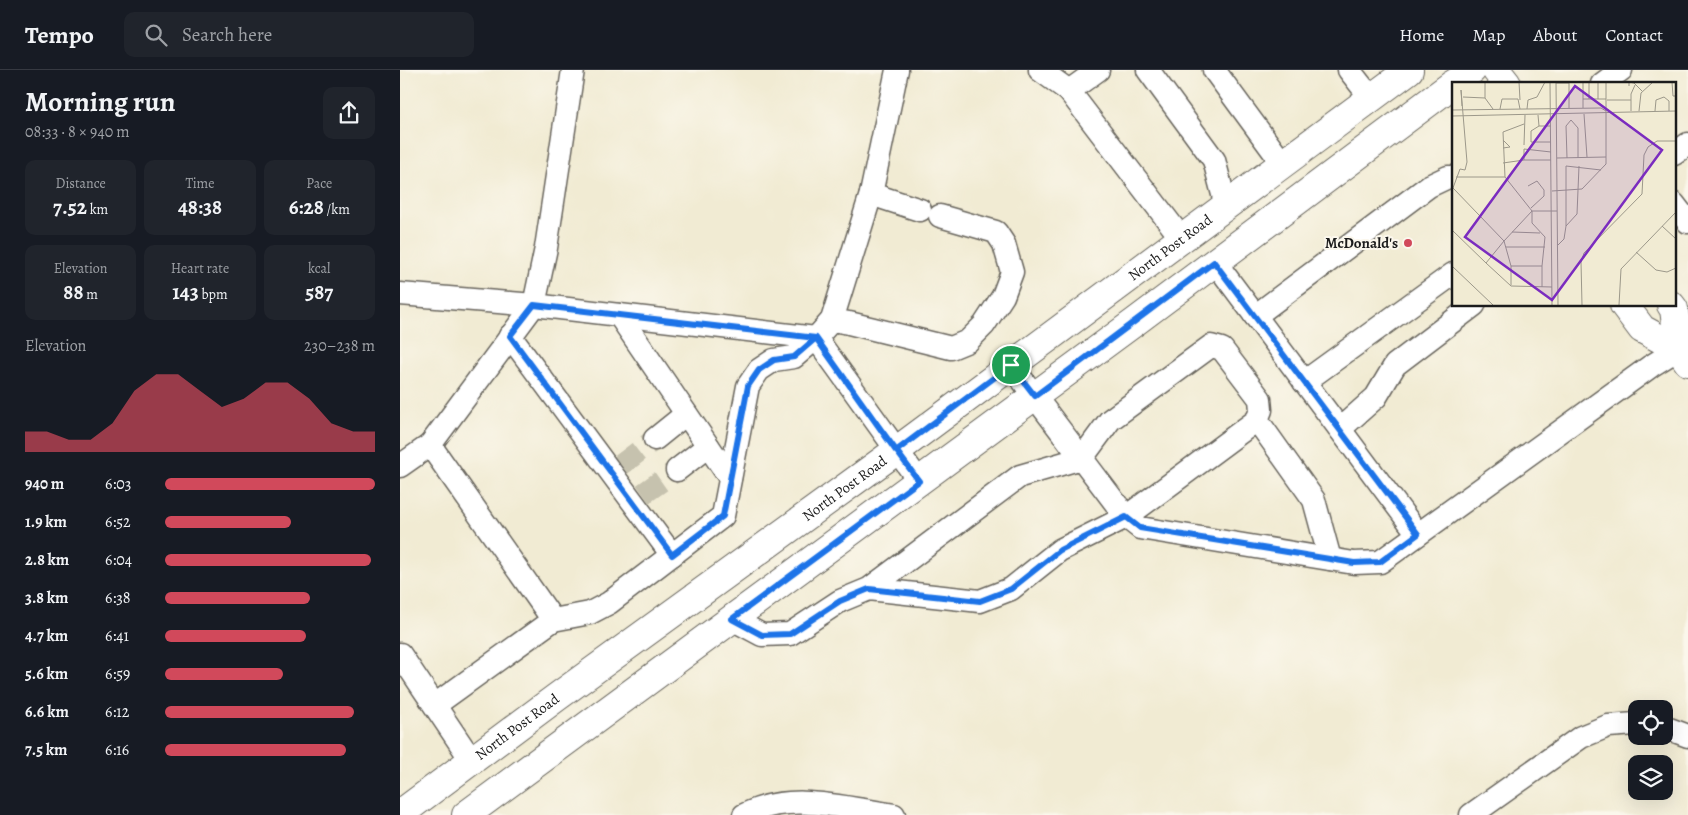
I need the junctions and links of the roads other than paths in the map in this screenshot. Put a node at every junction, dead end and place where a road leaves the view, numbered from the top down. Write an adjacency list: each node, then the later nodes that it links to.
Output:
1 (573, 70): 24 (street)
2 (897, 70): 18 (street)
3 (1040, 70): 12 (street)
4 (1098, 70): 12 (street)
5 (1148, 70): 19 (street)
6 (1214, 70): 16 (street)
7 (1349, 70): 13 (street)
8 (1409, 70): 13 (main road, North Post Road)
9 (1496, 70): 10 (main road)
10 (1505, 82)
11 (1452, 83): 21 (main road)
12 (1069, 91): 20 (street)
13 (1371, 98): 16 (main road, North Post Road)
14 (1688, 144): 15 (street)
15 (1676, 153)
16 (1283, 164): 19 (main road, North Post Road)
17 (1452, 177): 29 (street)
18 (871, 194): 30 (street); 30 (street)
19 (1226, 206): 20 (main road, North Post Road)
20 (1182, 238): 34 (main road, North Post Road)
21 (1214, 262): 29 (street); 36 (main road)
22 (1452, 275): 35 (street)
23 (400, 294): 24 (street)
24 (534, 305): 28 (street); 31 (street)
25 (1473, 306): 39 (street)
26 (1625, 306): 33 (main road)
27 (1672, 306): 33 (main road)
28 (619, 315): 32 (street); 37 (street)
29 (1255, 316): 35 (street)
30 (832, 320): 32 (street)
31 (510, 336): 41 (street); 51 (street)
32 (816, 338): 43 (street); 47 (street)
33 (1685, 352): 50 (street)
34 (1011, 365): 36 (street); 43 (main road, North Post Road)
35 (1304, 382): 39 (street)
36 (1035, 396): 44 (street); 48 (main road)
37 (686, 414): 40 (street); 42 (street)
38 (1257, 420): 44 (street); 49 (street); 52 (street)
39 (1340, 430): 50 (street)
40 (655, 439)
41 (430, 445): 45 (street); 55 (street)
42 (708, 446): 46 (street); 47 (street)
43 (896, 451): 48 (street); 61 (main road, North Post Road)
44 (1082, 458): 49 (street); 53 (street)
45 (400, 466)
46 (677, 470)
47 (730, 478): 51 (street)
48 (919, 481): 54 (main road)
49 (1126, 517): 52 (street); 53 (street)
50 (1418, 534): 52 (street)
51 (672, 555): 55 (street)
52 (1330, 559)
53 (869, 589): 54 (street)
54 (732, 619): 63 (main road)
55 (553, 620): 57 (street)
56 (400, 654): 57 (street)
57 (434, 705): 61 (street)
58 (1628, 725): 66 (street)
59 (1673, 730): 60 (street)
60 (1688, 736)
61 (472, 761): 62 (main road, North Post Road)
62 (400, 814)
63 (466, 815)
64 (744, 815): 65 (street)
65 (894, 815)
66 (1471, 815)

